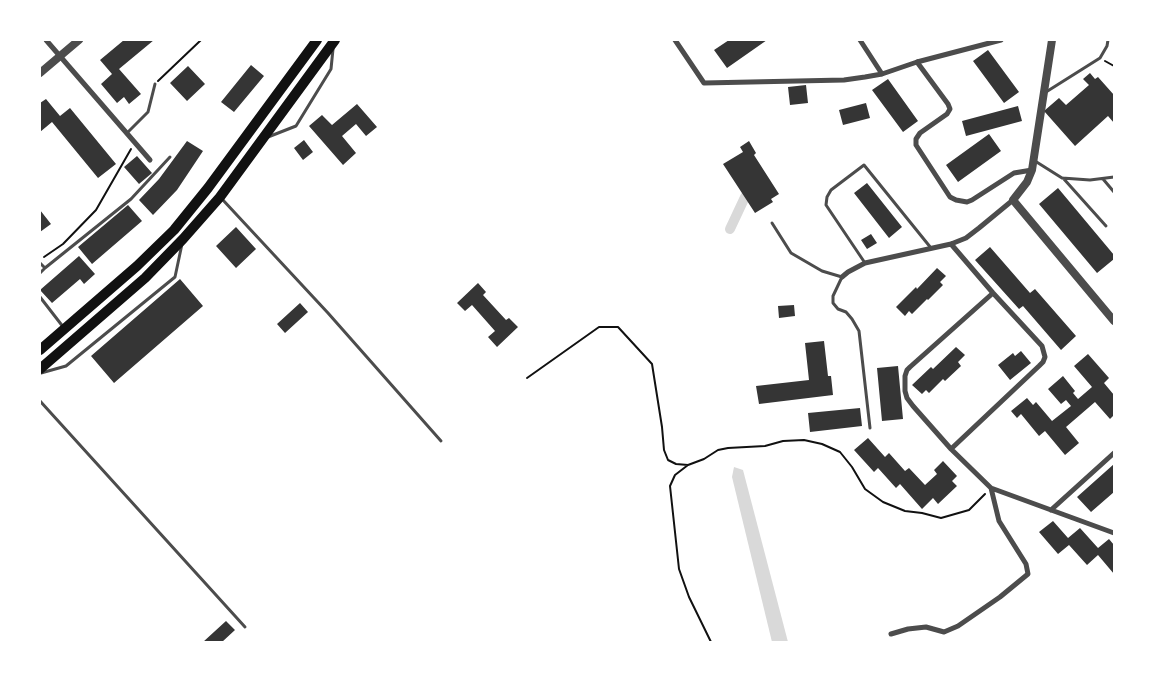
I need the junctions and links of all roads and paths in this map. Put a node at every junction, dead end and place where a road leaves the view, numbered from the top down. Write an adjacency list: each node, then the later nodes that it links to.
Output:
1 (46, 40): 11 (street)
2 (79, 40): 11 (street)
3 (201, 40): 17 (path)
4 (317, 40): 45 (main road)
5 (675, 40): 16 (street)
6 (860, 40): 16 (street)
7 (1001, 40): 13 (street)
8 (1052, 40): 18 (street)
9 (1108, 40): 12 (lane)
10 (335, 41): 20 (main road); 20 (lane)
11 (60, 56): 15 (street); 19 (street)
12 (1100, 58): 14 (path); 18 (lane)
13 (917, 62): 16 (street); 25 (street)
14 (1114, 66)
15 (40, 73)
16 (882, 74)
17 (155, 84): 19 (lane)
18 (1043, 93): 24 (street)
19 (127, 133): 21 (street)
20 (263, 139): 30 (main road)
21 (135, 142): 23 (street); 37 (path)
22 (170, 157): 39 (lane)
23 (150, 160)
24 (1034, 161): 25 (street); 27 (lane)
25 (1032, 170): 31 (street)
26 (1114, 177): 28 (lane)
27 (1062, 178): 28 (lane); 33 (lane)
28 (1102, 179): 29 (lane)
29 (1114, 192)
30 (220, 197): 34 (main road); 52 (lane)
31 (1013, 200): 35 (street); 44 (street)
32 (772, 223): 41 (lane)
33 (1106, 226)
34 (184, 239): 47 (main road); 48 (lane)
35 (951, 244): 36 (street); 42 (street)
36 (931, 248): 38 (street); 38 (lane)
37 (40, 261): 39 (lane)
38 (865, 263): 41 (street)
39 (45, 268): 40 (lane)
40 (40, 273)
41 (842, 277): 51 (lane)
42 (993, 293): 53 (street); 53 (street)
43 (40, 297): 45 (lane)
44 (1114, 321)
45 (64, 329): 46 (main road)
46 (40, 350)
47 (40, 369)
48 (40, 374)
49 (527, 378): 55 (path)
50 (40, 400): 59 (lane)
51 (870, 428)
52 (441, 441)
53 (951, 449): 56 (street)
54 (1114, 453): 57 (street)
55 (688, 464): 56 (path); 61 (path)
56 (991, 488): 57 (street); 60 (street)
57 (1050, 510): 58 (street)
58 (1114, 533)
59 (245, 627)
60 (891, 634)
61 (711, 642)

